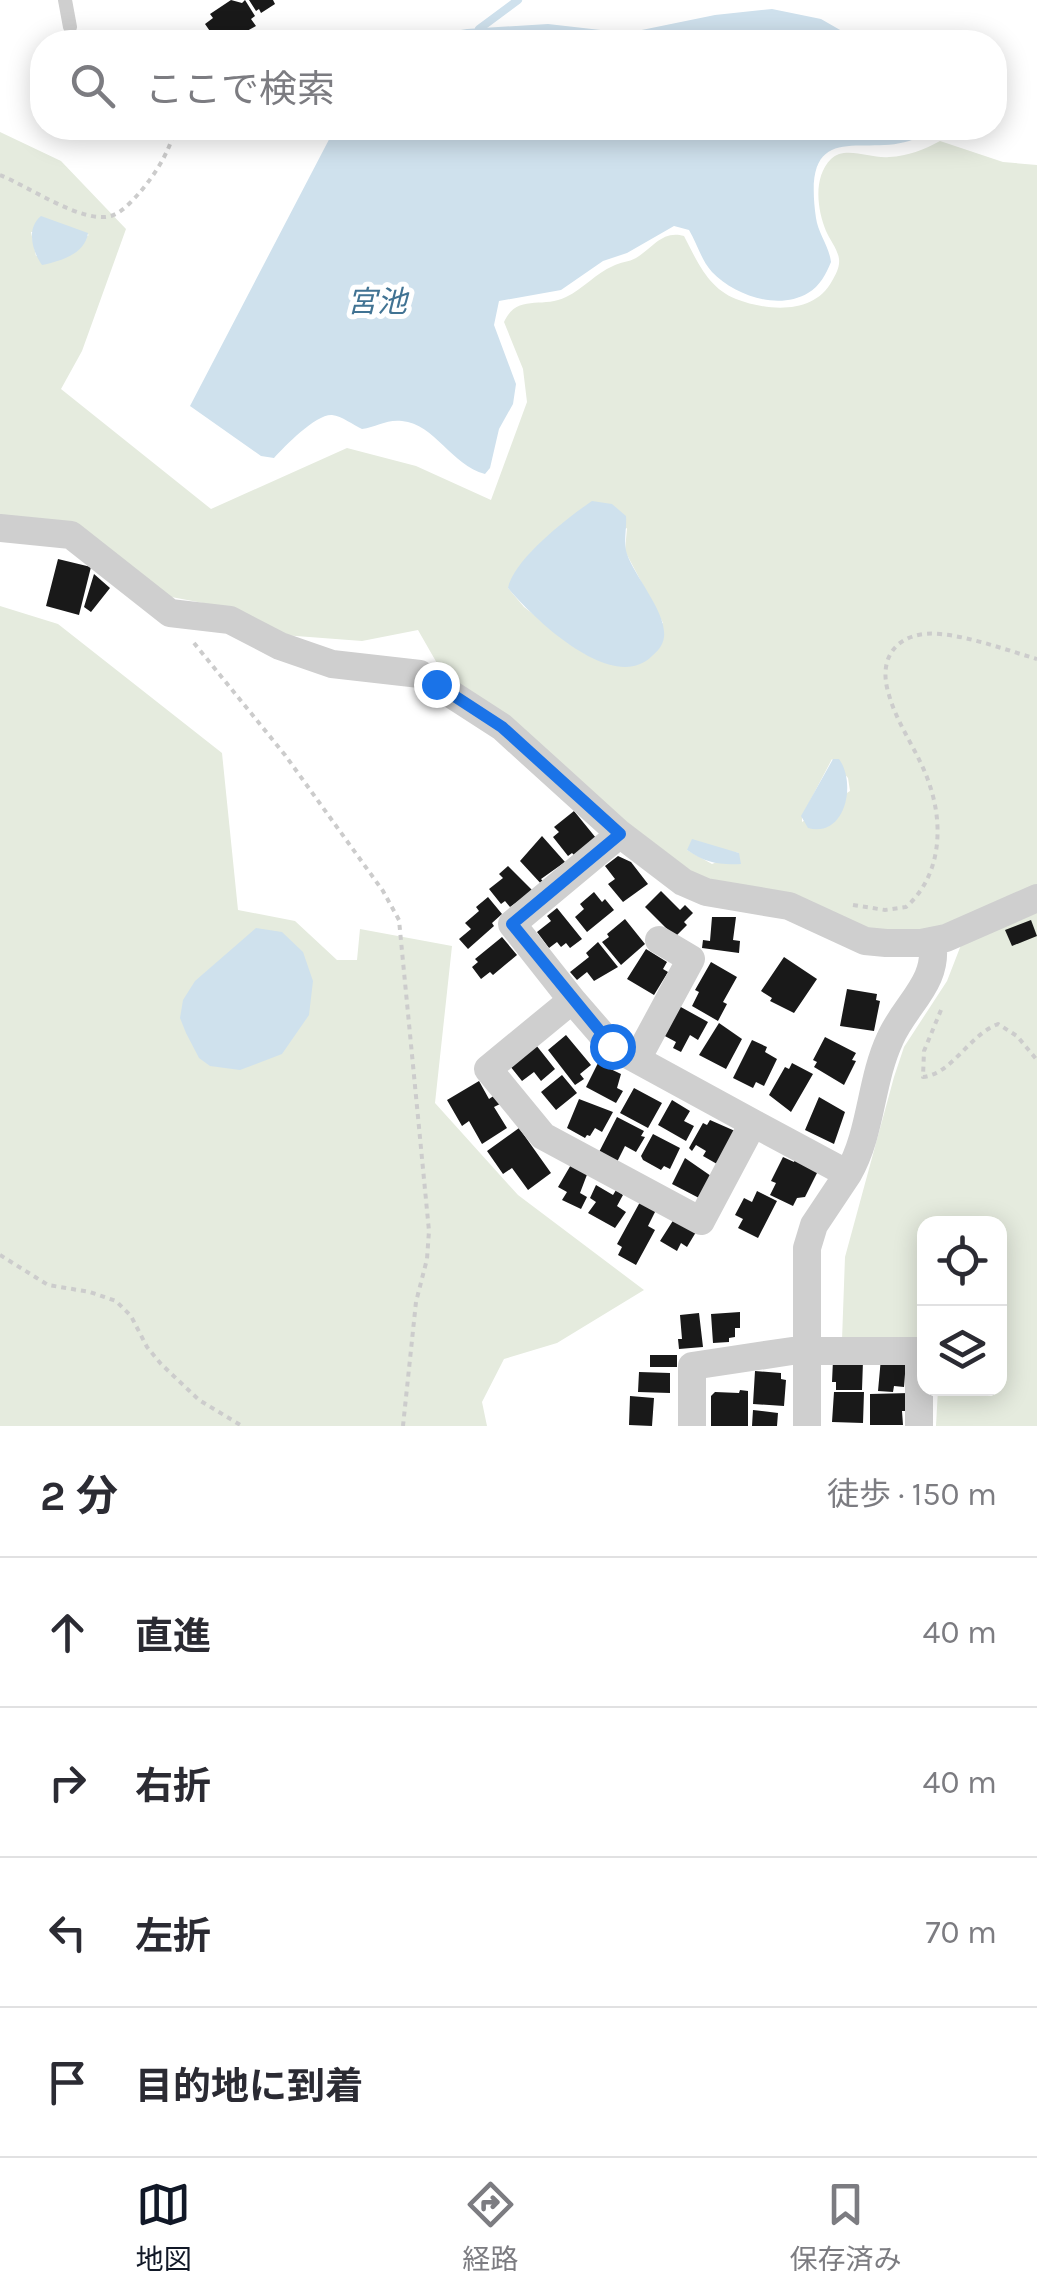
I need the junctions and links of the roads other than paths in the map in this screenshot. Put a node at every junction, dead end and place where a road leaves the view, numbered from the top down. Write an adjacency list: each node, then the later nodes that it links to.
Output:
1 (65, 0): 2 (lane)
2 (70, 27)
3 (0, 528): 4 (street)
4 (620, 834): 7 (street); 8 (street)
5 (1037, 898): 7 (street)
6 (659, 940): 9 (street)
7 (932, 942): 11 (street)
8 (572, 1000): 9 (street); 10 (street)
9 (637, 1060): 10 (street)
10 (753, 1123): 11 (street)
11 (848, 1174): 12 (street)
12 (808, 1351): 13 (street); 14 (street); 15 (street)
13 (692, 1426)
14 (807, 1426)
15 (919, 1426)

